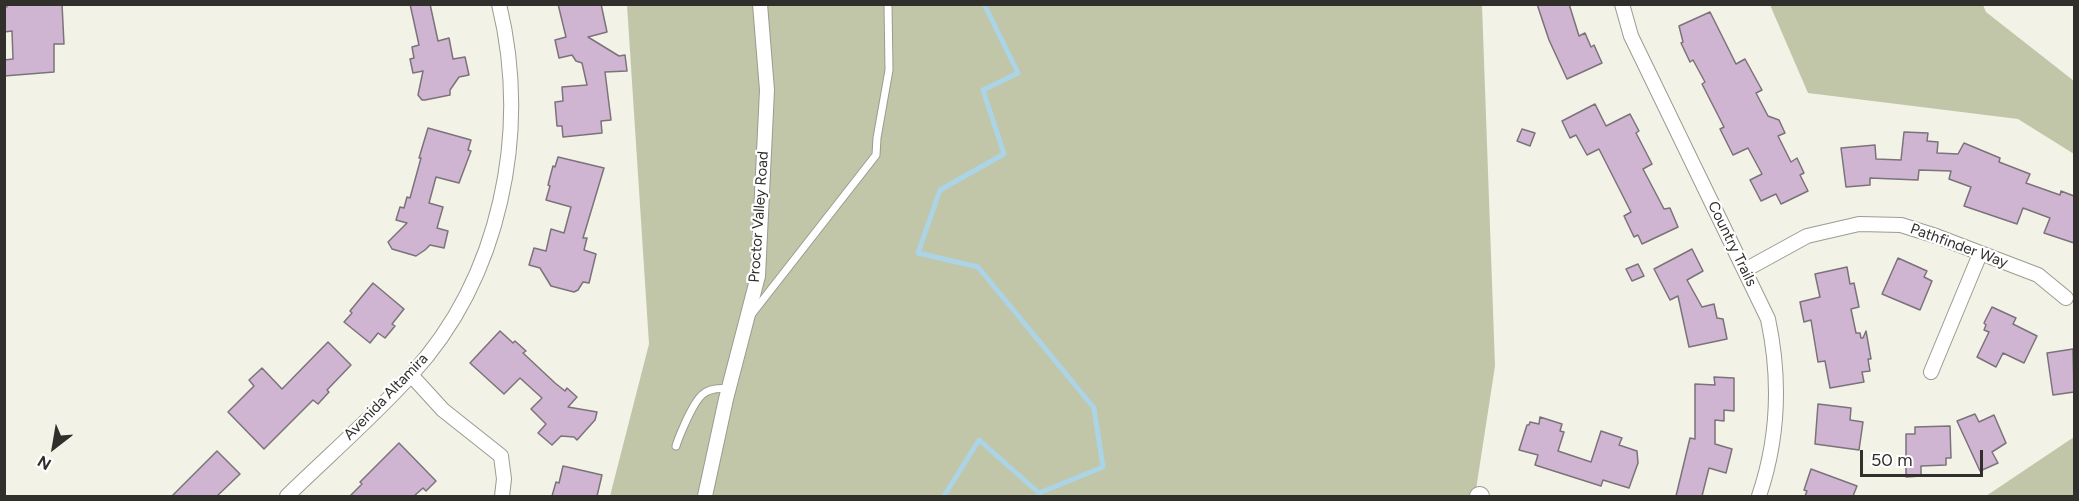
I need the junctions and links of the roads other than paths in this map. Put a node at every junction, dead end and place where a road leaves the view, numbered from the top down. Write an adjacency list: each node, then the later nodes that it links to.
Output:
1 (499, 4): 10 (street, Avenida Altamira)
2 (760, 4): 8 (street, Proctor Valley Road)
3 (888, 4): 8 (lane)
4 (1622, 4): 6 (street, Country Trails)
5 (1980, 254): 6 (street, Pathfinder Way); 7 (street, Pathfinder Way); 9 (street)
6 (1745, 270): 16 (street, Country Trails)
7 (2066, 298)
8 (746, 323): 11 (street, Proctor Valley Road)
9 (1931, 372)
10 (411, 375): 13 (street, Avenida Altamira); 14 (street)
11 (728, 389): 12 (lane); 15 (street, Proctor Valley Road)
12 (676, 446)
13 (287, 496)
14 (502, 496)
15 (705, 496)
16 (1759, 496)

